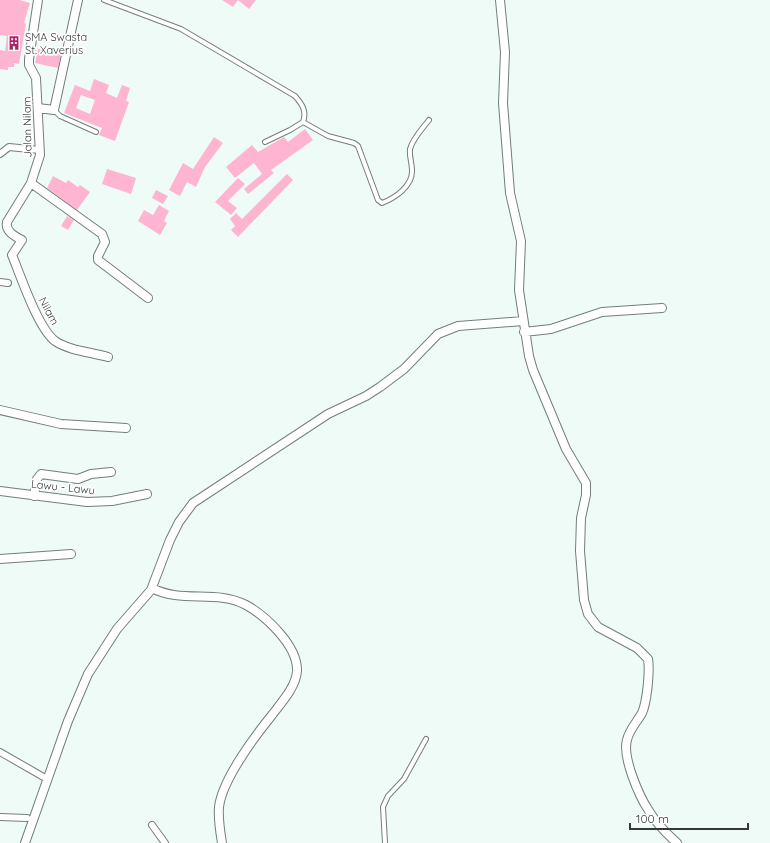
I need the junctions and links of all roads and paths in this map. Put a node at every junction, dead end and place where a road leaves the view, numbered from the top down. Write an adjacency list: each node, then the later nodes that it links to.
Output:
1 (38, 0): 5 (street, Jalan Nilam)
2 (78, 0): 6 (street)
3 (104, 0): 8 (lane)
4 (500, 0): 19 (street)
5 (38, 108): 6 (street); 11 (street, Jalan Nilam)
6 (54, 110): 9 (lane)
7 (429, 120): 8 (lane)
8 (303, 122): 10 (lane)
9 (96, 132)
10 (265, 142)
11 (40, 150): 12 (street); 13 (street, Jalan Nilam)
12 (0, 154)
13 (31, 183): 14 (street, Jalan Nilam); 17 (street)
14 (22, 240): 21 (street, Nilam)
15 (0, 282): 16 (street)
16 (8, 283)
17 (148, 298)
18 (662, 308): 20 (street)
19 (523, 321): 20 (street); 30 (street)
20 (524, 332): 41 (street)
21 (108, 356)
22 (0, 410): 23 (street)
23 (126, 428)
24 (111, 472): 27 (street)
25 (0, 491): 27 (street, Lawu - Lawu)
26 (147, 494): 27 (street, Lawu - Lawu)
27 (34, 496)
28 (71, 554): 29 (street)
29 (0, 559)
30 (152, 588): 33 (street); 39 (street)
31 (426, 739): 40 (lane)
32 (0, 752): 33 (street)
33 (47, 779): 37 (street)
34 (0, 817): 35 (street)
35 (27, 818)
36 (152, 825): 38 (street)
37 (25, 843)
38 (166, 843)
39 (222, 843)
40 (386, 843)
41 (677, 843)

